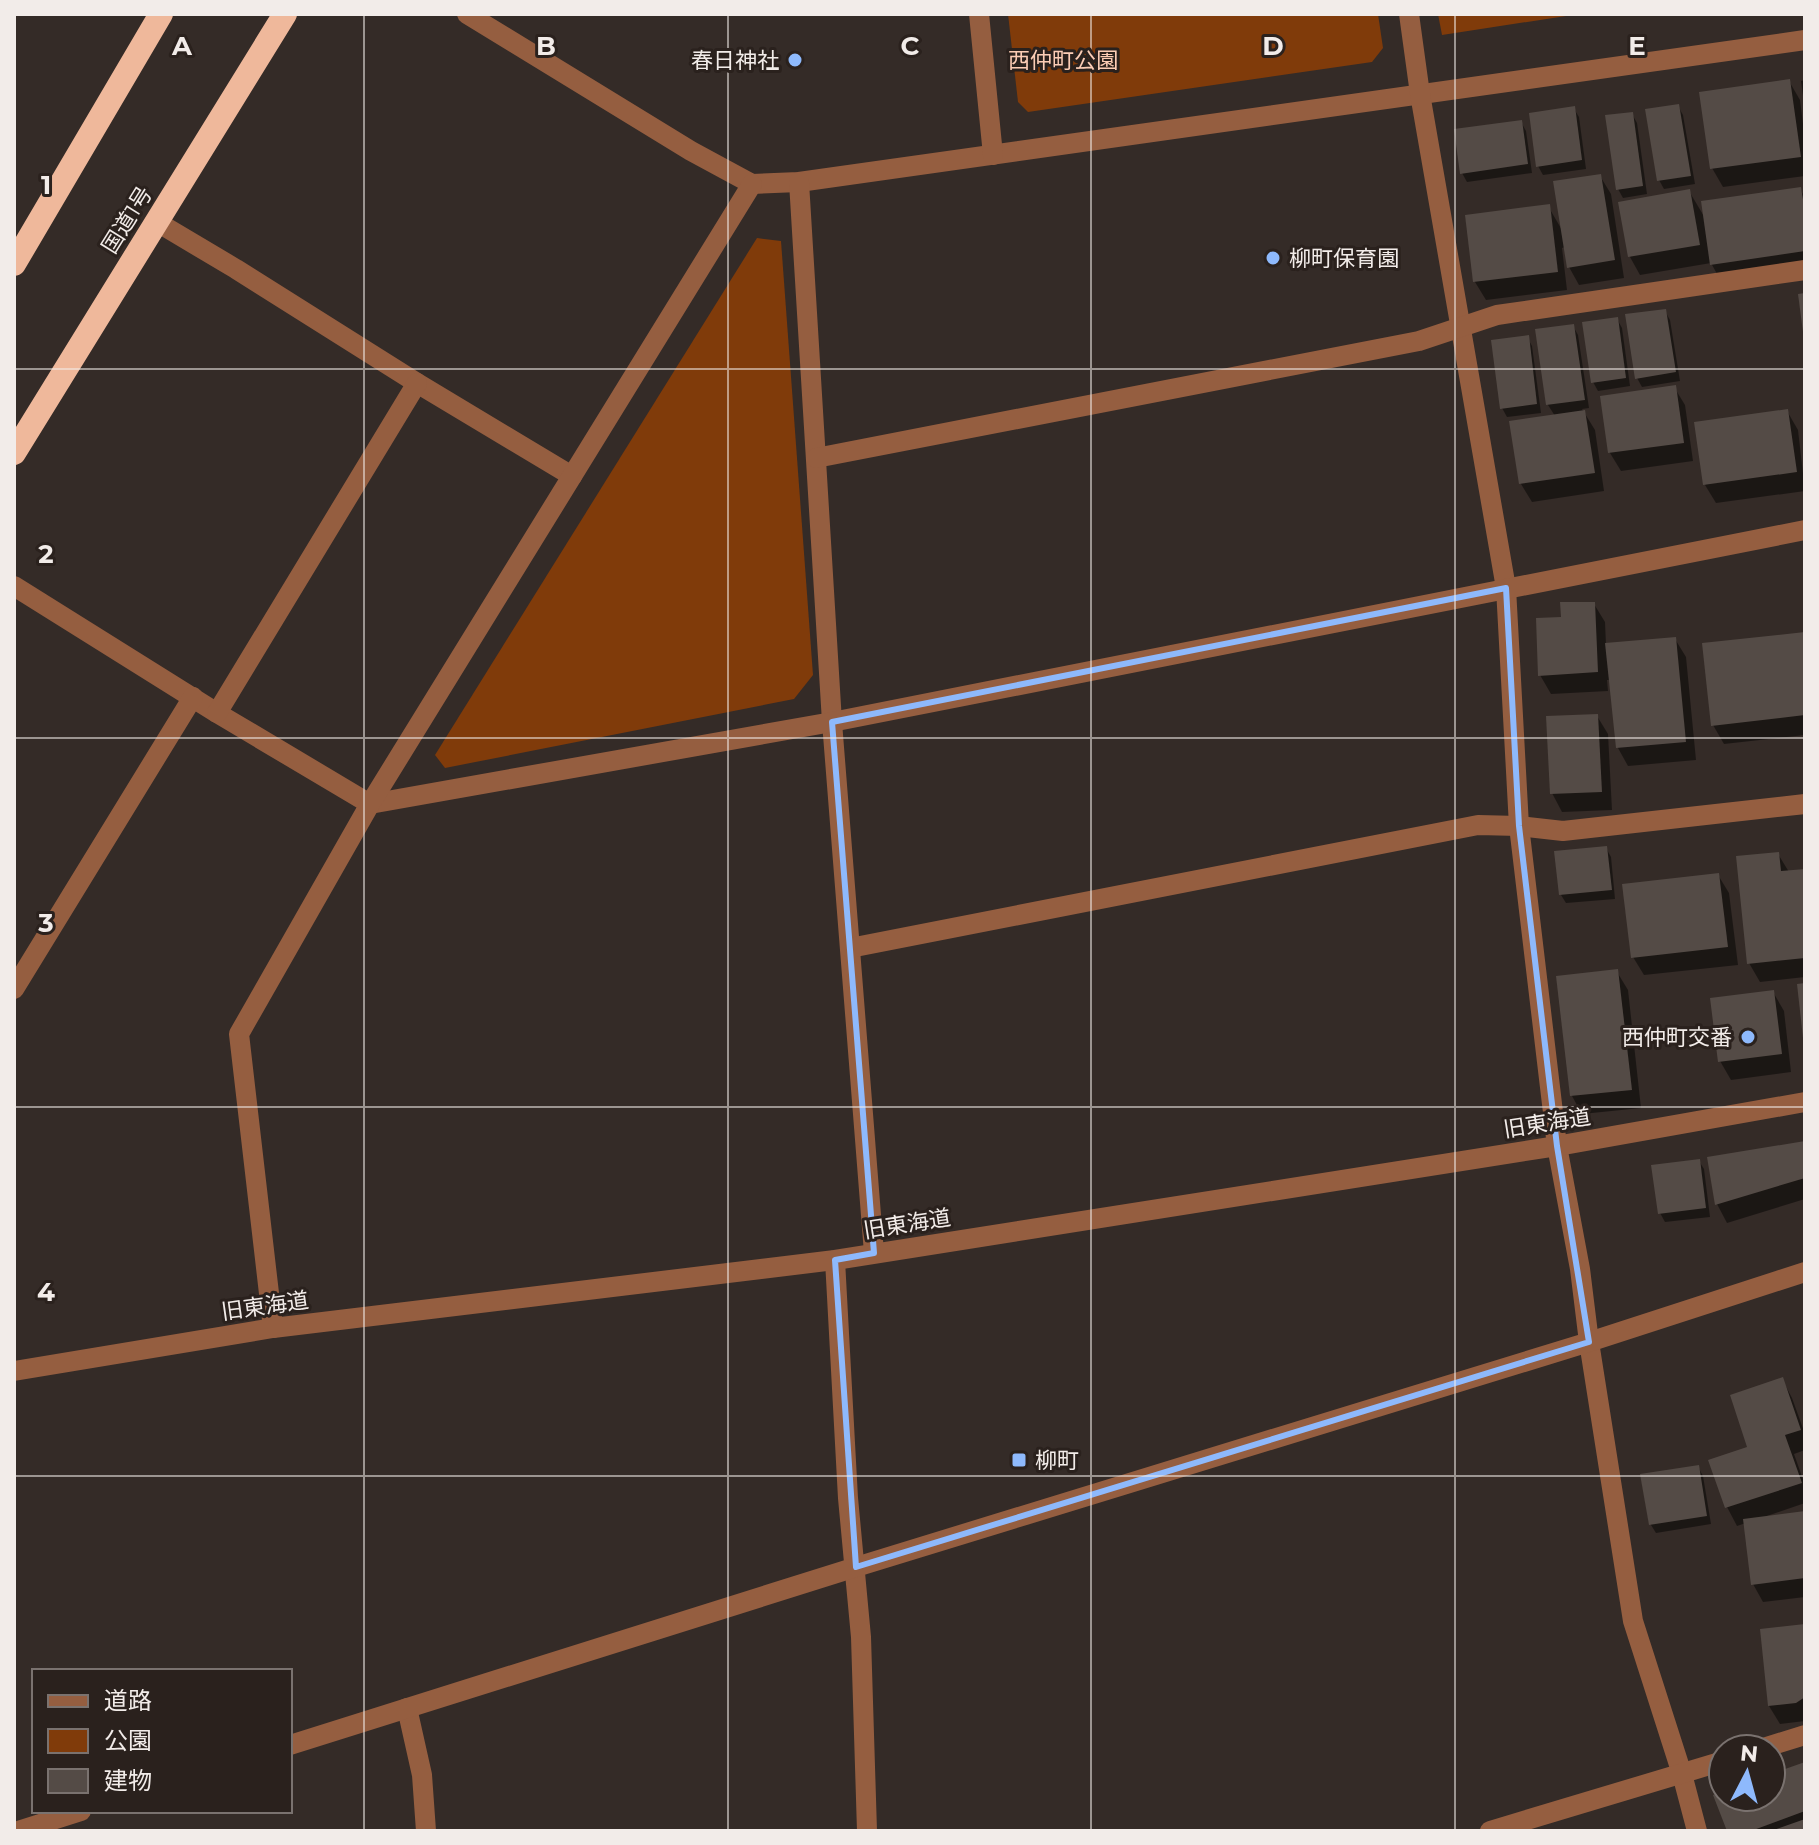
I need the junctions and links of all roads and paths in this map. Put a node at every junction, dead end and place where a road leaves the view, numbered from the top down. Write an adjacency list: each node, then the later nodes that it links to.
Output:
1 (161, 14): 12 (highway)
2 (285, 14): 11 (highway, 国道1号)
3 (467, 14): 10 (street)
4 (979, 14): 8 (street)
5 (1409, 14): 7 (street)
6 (1805, 40): 7 (street)
7 (1420, 94): 8 (street); 14 (street)
8 (993, 155): 9 (street)
9 (799, 182): 10 (street); 17 (street)
10 (752, 184): 18 (street)
11 (157, 222): 15 (street); 16 (highway, 国道1号)
12 (14, 264)
13 (1805, 270): 14 (street)
14 (1461, 326): 17 (street); 21 (street)
15 (417, 383): 18 (street); 23 (street)
16 (14, 453)
17 (816, 458): 24 (street)
18 (572, 476): 25 (street)
19 (1805, 530): 21 (street)
20 (14, 586): 22 (street)
21 (1506, 588): 24 (street); 27 (street)
22 (193, 697): 23 (street); 29 (street)
23 (217, 713): 25 (street)
24 (832, 722): 25 (street); 28 (street)
25 (370, 804): 35 (street)
26 (1805, 804): 27 (street)
27 (1519, 826): 28 (street); 31 (street)
28 (850, 948): 32 (street)
29 (14, 989)
30 (1805, 1102): 31 (street, 旧東海道)
31 (1557, 1146): 32 (street, 旧東海道); 36 (street)
32 (874, 1253): 33 (street, 旧東海道)
33 (835, 1260): 35 (street, 旧東海道); 38 (street)
34 (1805, 1272): 36 (street)
35 (273, 1328): 37 (street, 旧東海道)
36 (1589, 1342): 38 (street); 42 (street)
37 (14, 1371)
38 (856, 1567): 39 (street); 46 (street)
39 (407, 1708): 40 (street); 45 (street)
40 (292, 1744)
41 (1707, 1766): 42 (street)
42 (1682, 1774): 47 (street); 48 (street)
43 (75, 1813): 44 (street)
44 (18, 1831)
45 (426, 1831)
46 (867, 1831)
47 (1490, 1831)
48 (1697, 1831)

